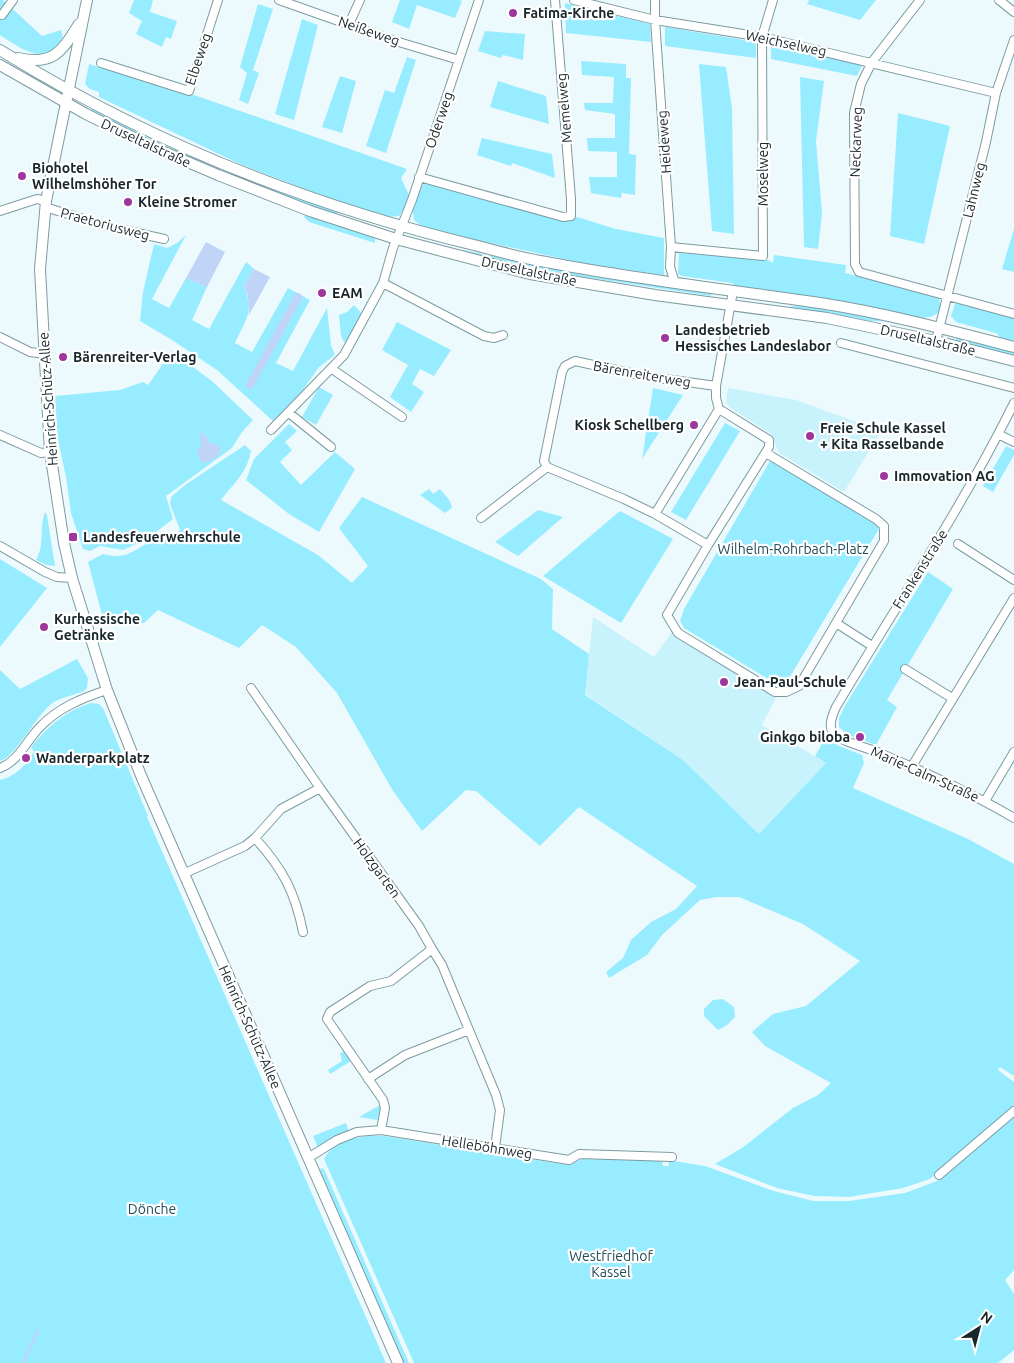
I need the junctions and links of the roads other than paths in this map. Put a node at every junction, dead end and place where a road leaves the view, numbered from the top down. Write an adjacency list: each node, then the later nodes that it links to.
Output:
1 (13, 0): 14 (street)
2 (87, 0): 16 (main road)
3 (218, 0): 24 (street, Elbeweg)
4 (279, 0): 17 (street, Neißeweg)
5 (360, 0): 17 (street)
6 (479, 0): 22 (street, Oderweg)
7 (555, 0): 29 (street, Memelweg)
8 (574, 0): 15 (street, Weichselweg)
9 (655, 0): 15 (street, Heideweg)
10 (773, 0): 18 (street, Moselweg)
11 (920, 0): 23 (street, Neckarweg)
12 (999, 0): 13 (street)
13 (1014, 12)
14 (2, 15)
15 (655, 20): 18 (street, Weichselweg); 35 (street, Heideweg)
16 (81, 21): 21 (main road); 26 (main road)
17 (349, 24): 22 (street, Neißeweg)
18 (762, 37): 23 (street, Weichselweg); 35 (street, Moselweg)
19 (1014, 40): 27 (street, Lahnweg)
20 (0, 50): 21 (main road, Druseltalstraße)
21 (12, 57): 26 (main road, Druseltalstraße)
22 (459, 60): 29 (street, Oderweg)
23 (872, 62): 27 (street, Weichselweg); 39 (street, Neckarweg)
24 (101, 63)
25 (0, 65): 28 (main road, Druseltalstraße)
26 (69, 89): 28 (main road); 32 (main road, Druseltalstraße)
27 (996, 93): 39 (street, Lahnweg)
28 (66, 104): 30 (main road, Heinrich-Schütz-Allee); 34 (main road, Druseltalstraße)
29 (419, 177): 32 (street, Oderweg)
30 (46, 204): 31 (street); 33 (street, Praetoriusweg); 48 (main road, Heinrich-Schütz-Allee)
31 (0, 211)
32 (401, 227): 34 (street, Oderweg); 37 (main road, Druseltalstraße)
33 (164, 239)
34 (396, 239): 36 (street, Oderweg); 40 (main road, Druseltalstraße)
35 (671, 247): 37 (street, Heideweg)
36 (383, 283): 43 (street); 50 (street, Oderweg)
37 (675, 283): 38 (main road, Druseltalstraße)
38 (733, 291): 40 (street); 42 (main road, Druseltalstraße)
39 (948, 295): 41 (street); 42 (street, Lahnweg)
40 (731, 304): 45 (main road, Druseltalstraße); 51 (street)
41 (1014, 314)
42 (939, 327): 45 (street, Lahnweg); 47 (main road, Druseltalstraße)
43 (503, 335)
44 (0, 337): 48 (street)
45 (936, 341): 49 (main road, Druseltalstraße)
46 (841, 343): 52 (street, Druseltalstraße)
47 (1014, 347)
48 (45, 354): 62 (main road, Heinrich-Schütz-Allee)
49 (1014, 361)
50 (332, 368): 55 (street, Oderweg); 56 (street)
51 (716, 386): 54 (street); 64 (street, Bärenreiterweg)
52 (1014, 388)
53 (1014, 403): 58 (street, Frankenstraße)
54 (719, 409): 63 (street); 65 (street)
55 (289, 413): 57 (street, Oderweg); 61 (street)
56 (402, 417)
57 (271, 430)
58 (998, 434): 60 (street); 74 (street, Frankenstraße)
59 (0, 435): 62 (street)
60 (1014, 442)
61 (331, 447)
62 (50, 452): 70 (main road, Heinrich-Schütz-Allee)
63 (766, 453): 68 (street); 73 (street)
64 (547, 467): 65 (street); 66 (street)
65 (655, 514): 68 (street)
66 (481, 518)
67 (958, 544): 71 (street)
68 (708, 545): 73 (street)
69 (0, 546): 70 (street)
70 (72, 578): 77 (main road, Heinrich-Schütz-Allee)
71 (1014, 580)
72 (1014, 598): 80 (street)
73 (836, 623): 74 (street)
74 (872, 646): 81 (street, Frankenstraße)
75 (905, 669): 80 (street)
76 (251, 688): 79 (street, Holzgarten)
77 (107, 690): 84 (street); 89 (main road, Heinrich-Schütz-Allee)
78 (265, 692): 79 (street)
79 (257, 698): 85 (street, Holzgarten)
80 (952, 698): 83 (street)
81 (835, 735): 83 (street, Marie-Calm-Straße)
82 (1014, 752): 86 (street)
83 (912, 766): 86 (street, Marie-Calm-Straße)
84 (0, 768)
85 (320, 788): 88 (street); 91 (street, Holzgarten)
86 (985, 801): 87 (street, Marie-Calm-Straße)
87 (1014, 818)
88 (255, 838): 89 (street); 90 (street)
89 (183, 874): 98 (main road, Heinrich-Schütz-Allee)
90 (303, 932)
91 (432, 949): 92 (street, Holzgarten); 93 (street)
92 (469, 1030): 93 (street); 96 (street, Holzgarten)
93 (368, 1079): 95 (street)
94 (1014, 1111): 99 (street)
95 (381, 1130): 96 (street, Helleböhnweg); 98 (street, Helleböhnweg)
96 (495, 1148): 97 (street, Helleböhnweg)
97 (672, 1157)
98 (308, 1158): 100 (main road, Heinrich-Schütz-Allee)
99 (939, 1175)
100 (398, 1363)

